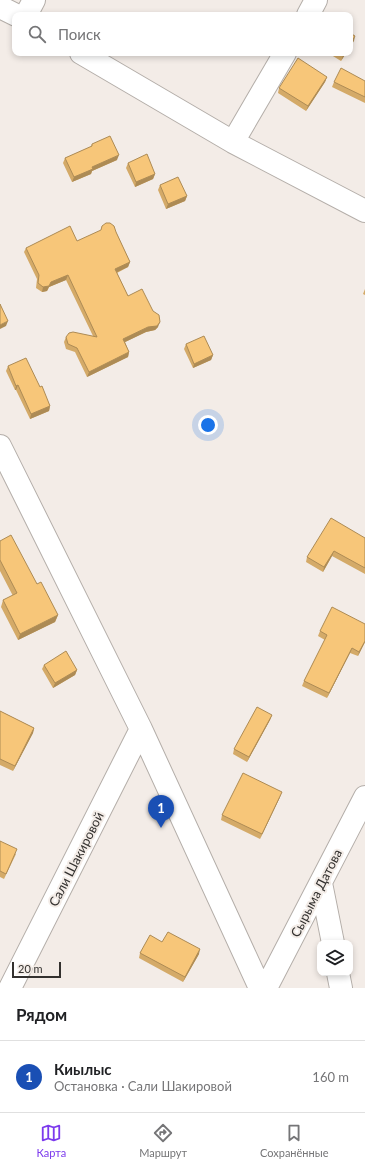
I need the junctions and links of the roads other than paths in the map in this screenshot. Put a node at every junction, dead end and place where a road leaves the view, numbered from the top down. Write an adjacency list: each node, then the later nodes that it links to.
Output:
1 (34, 0): 4 (street)
2 (316, 0): 5 (street)
3 (0, 7): 6 (street)
4 (28, 12)
5 (310, 12)
6 (12, 13)
7 (86, 56): 9 (street)
8 (283, 56): 9 (street)
9 (233, 142): 10 (street)
10 (365, 211)
11 (0, 446): 12 (street)
12 (141, 729): 17 (street, Сали Шакировой); 18 (street)
13 (365, 797): 14 (street, Сырыма Датова)
14 (321, 883): 15 (street); 19 (street, Сырыма Датова)
15 (332, 940)
16 (339, 976): 20 (street)
17 (10, 988)
18 (260, 988)
19 (266, 988)
20 (341, 988)

